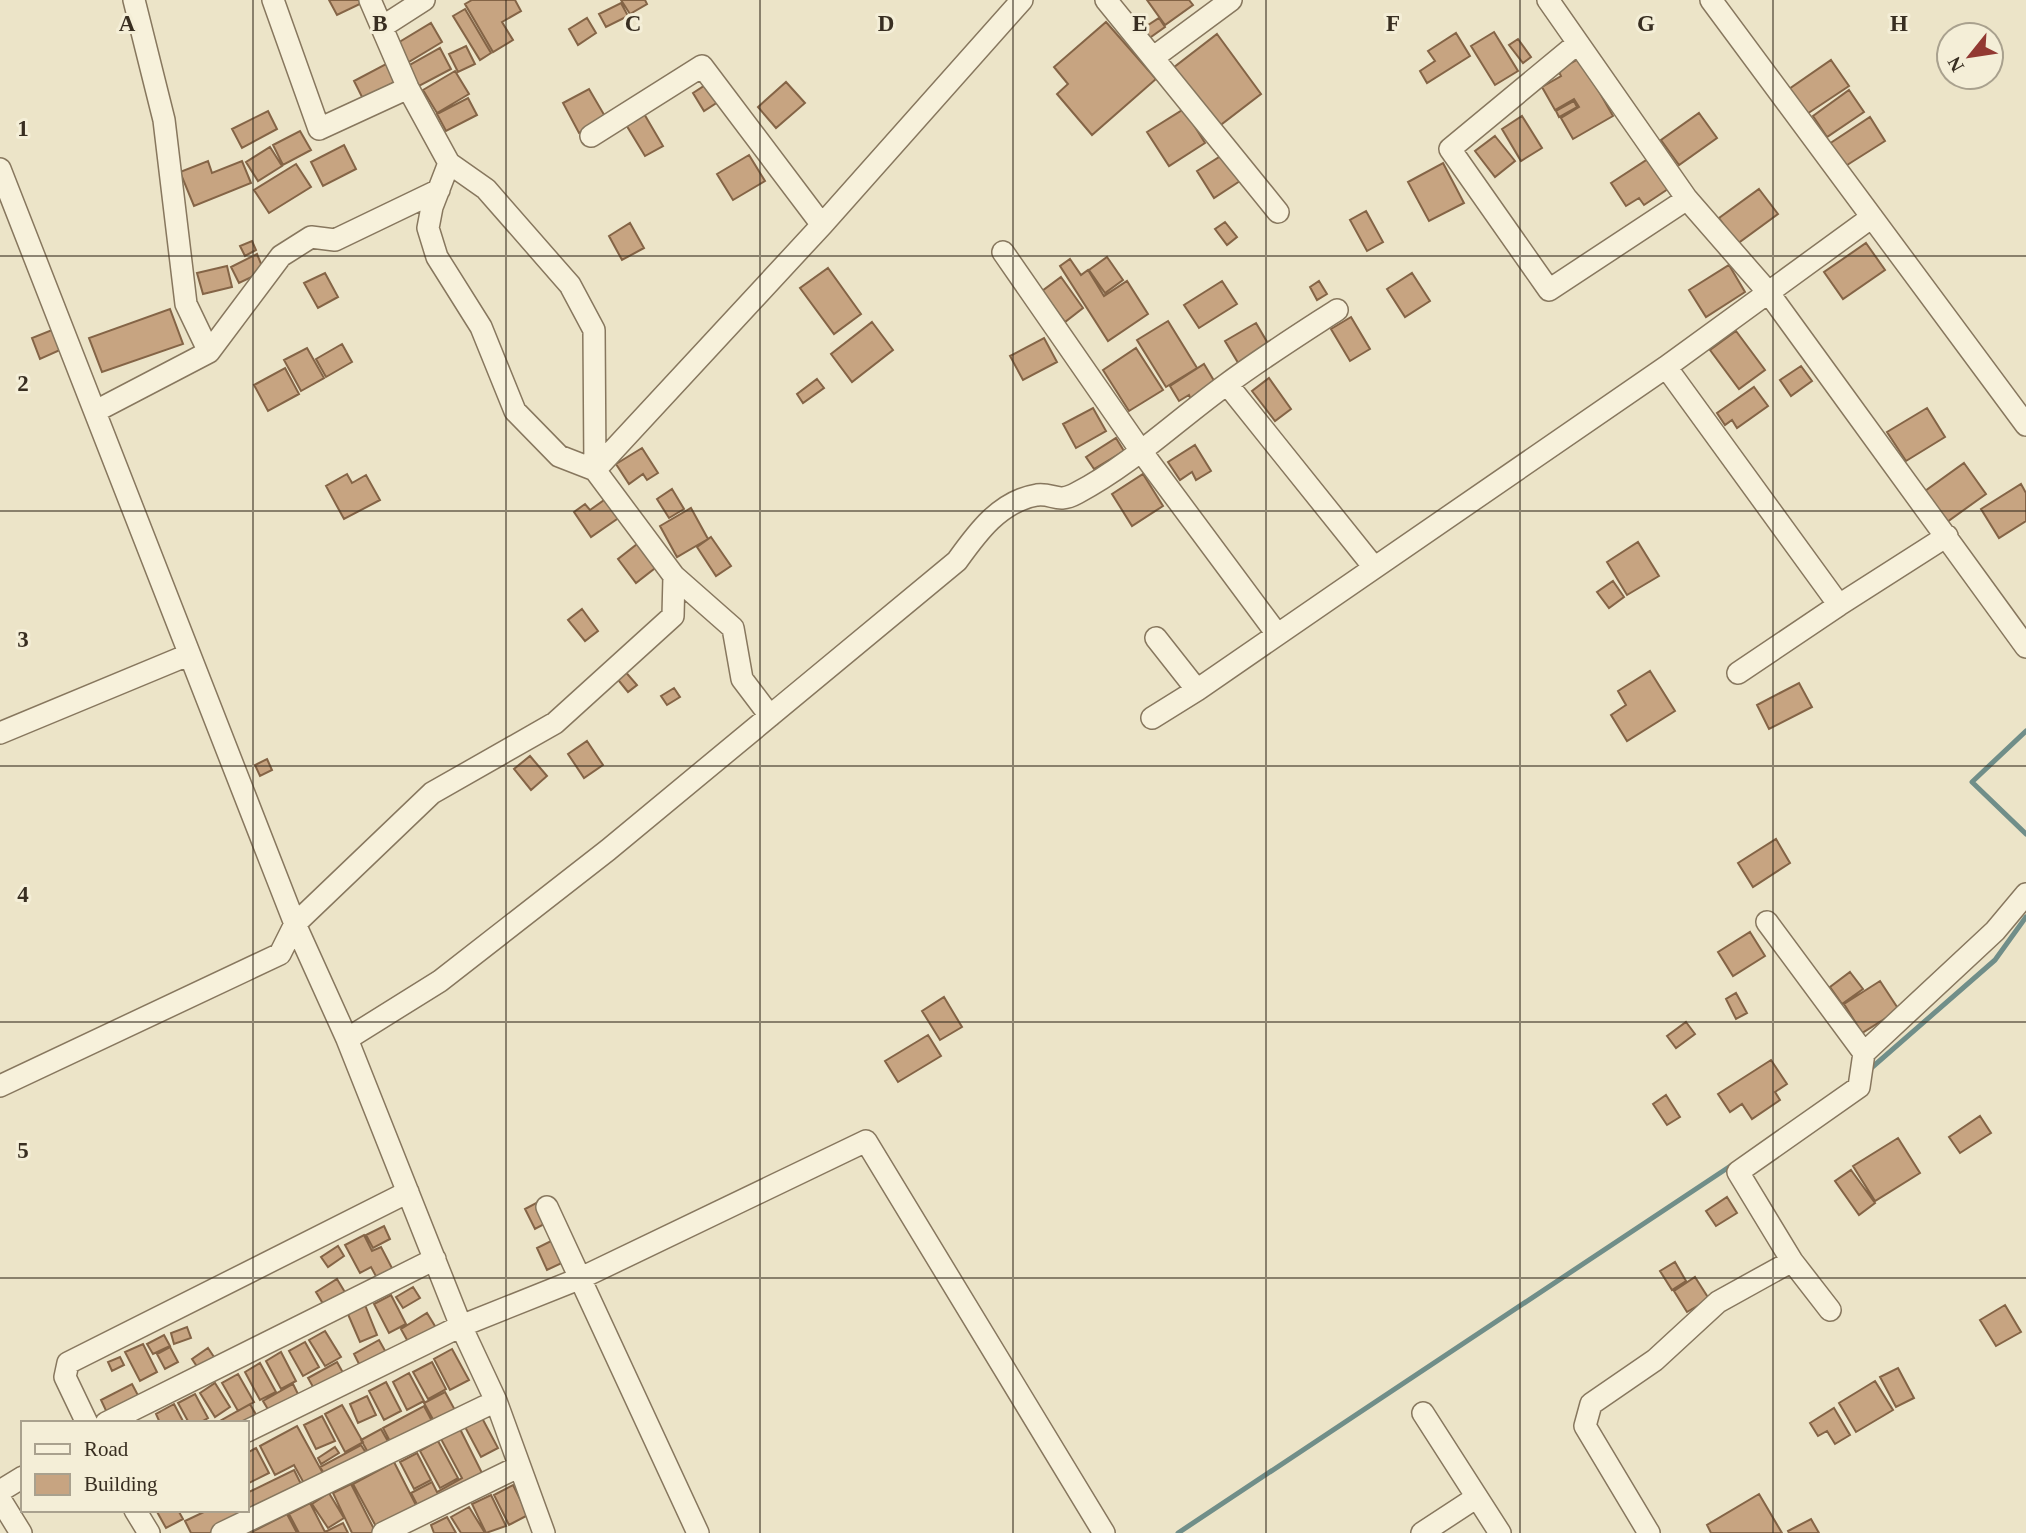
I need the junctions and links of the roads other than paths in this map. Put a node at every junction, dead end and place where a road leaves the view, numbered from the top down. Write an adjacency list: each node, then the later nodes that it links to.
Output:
1 (134, 0): 25 (street)
2 (273, 0): 13 (street)
3 (370, 0): 10 (street)
4 (424, 0): 10 (street)
5 (1022, 0): 21 (street)
6 (1106, 0): 12 (street)
7 (1230, 0): 12 (street)
8 (1548, 0): 11 (street)
9 (1711, 0): 20 (street)
10 (382, 27): 13 (street)
11 (1578, 43): 18 (street); 18 (street)
12 (1154, 57): 19 (street)
13 (408, 88): 15 (street)
14 (591, 136): 21 (street)
15 (450, 163): 17 (street); 31 (street)
16 (0, 169): 28 (street)
17 (439, 190): 25 (street); 31 (street)
18 (1687, 199): 23 (street)
19 (1278, 212)
20 (1872, 217): 23 (street); 29 (street)
21 (822, 225): 31 (street)
22 (1003, 251): 30 (street)
23 (1768, 292): 26 (street); 32 (street)
24 (1337, 310): 27 (street)
25 (209, 352): 28 (street)
26 (1666, 367): 33 (street); 35 (street)
27 (1227, 384): 30 (street); 33 (street)
28 (96, 411): 39 (street)
29 (2026, 425)
30 (1141, 451): 36 (street); 42 (street)
31 (595, 470): 34 (street)
32 (1947, 536): 35 (street); 38 (street)
33 (1374, 566): 36 (street)
34 (674, 576): 42 (street); 47 (street)
35 (1839, 605): 40 (street)
36 (1277, 634): 41 (street)
37 (1156, 638): 41 (street)
38 (2026, 648)
39 (188, 656): 44 (street); 47 (street)
40 (1738, 673)
41 (1197, 690): 43 (street)
42 (770, 716): 48 (street)
43 (1152, 718)
44 (0, 733)
45 (2026, 894): 49 (street)
46 (1767, 922): 49 (street)
47 (295, 924): 48 (street); 50 (street)
48 (347, 1039): 51 (street)
49 (1862, 1068): 54 (street)
50 (0, 1086)
51 (408, 1192): 53 (street); 60 (street)
52 (547, 1207): 55 (street)
53 (435, 1259): 57 (street); 61 (street)
54 (1791, 1261): 56 (street); 78 (street)
55 (580, 1278): 57 (street); 74 (street); 75 (street)
56 (1830, 1310)
57 (461, 1325): 58 (street); 62 (street)
58 (496, 1401): 63 (street); 71 (street)
59 (1423, 1413): 66 (street)
60 (86, 1421)
61 (110, 1421)
62 (248, 1431)
63 (518, 1467): 72 (street); 73 (street)
64 (21, 1478): 65 (street)
65 (0, 1491)
66 (1477, 1497): 76 (street); 77 (street)
67 (0, 1499): 69 (street)
68 (136, 1512): 70 (street)
69 (21, 1533)
70 (149, 1533)
71 (222, 1533)
72 (383, 1533)
73 (544, 1533)
74 (698, 1533)
75 (1104, 1533)
76 (1422, 1533)
77 (1500, 1533)
78 (1649, 1533)

